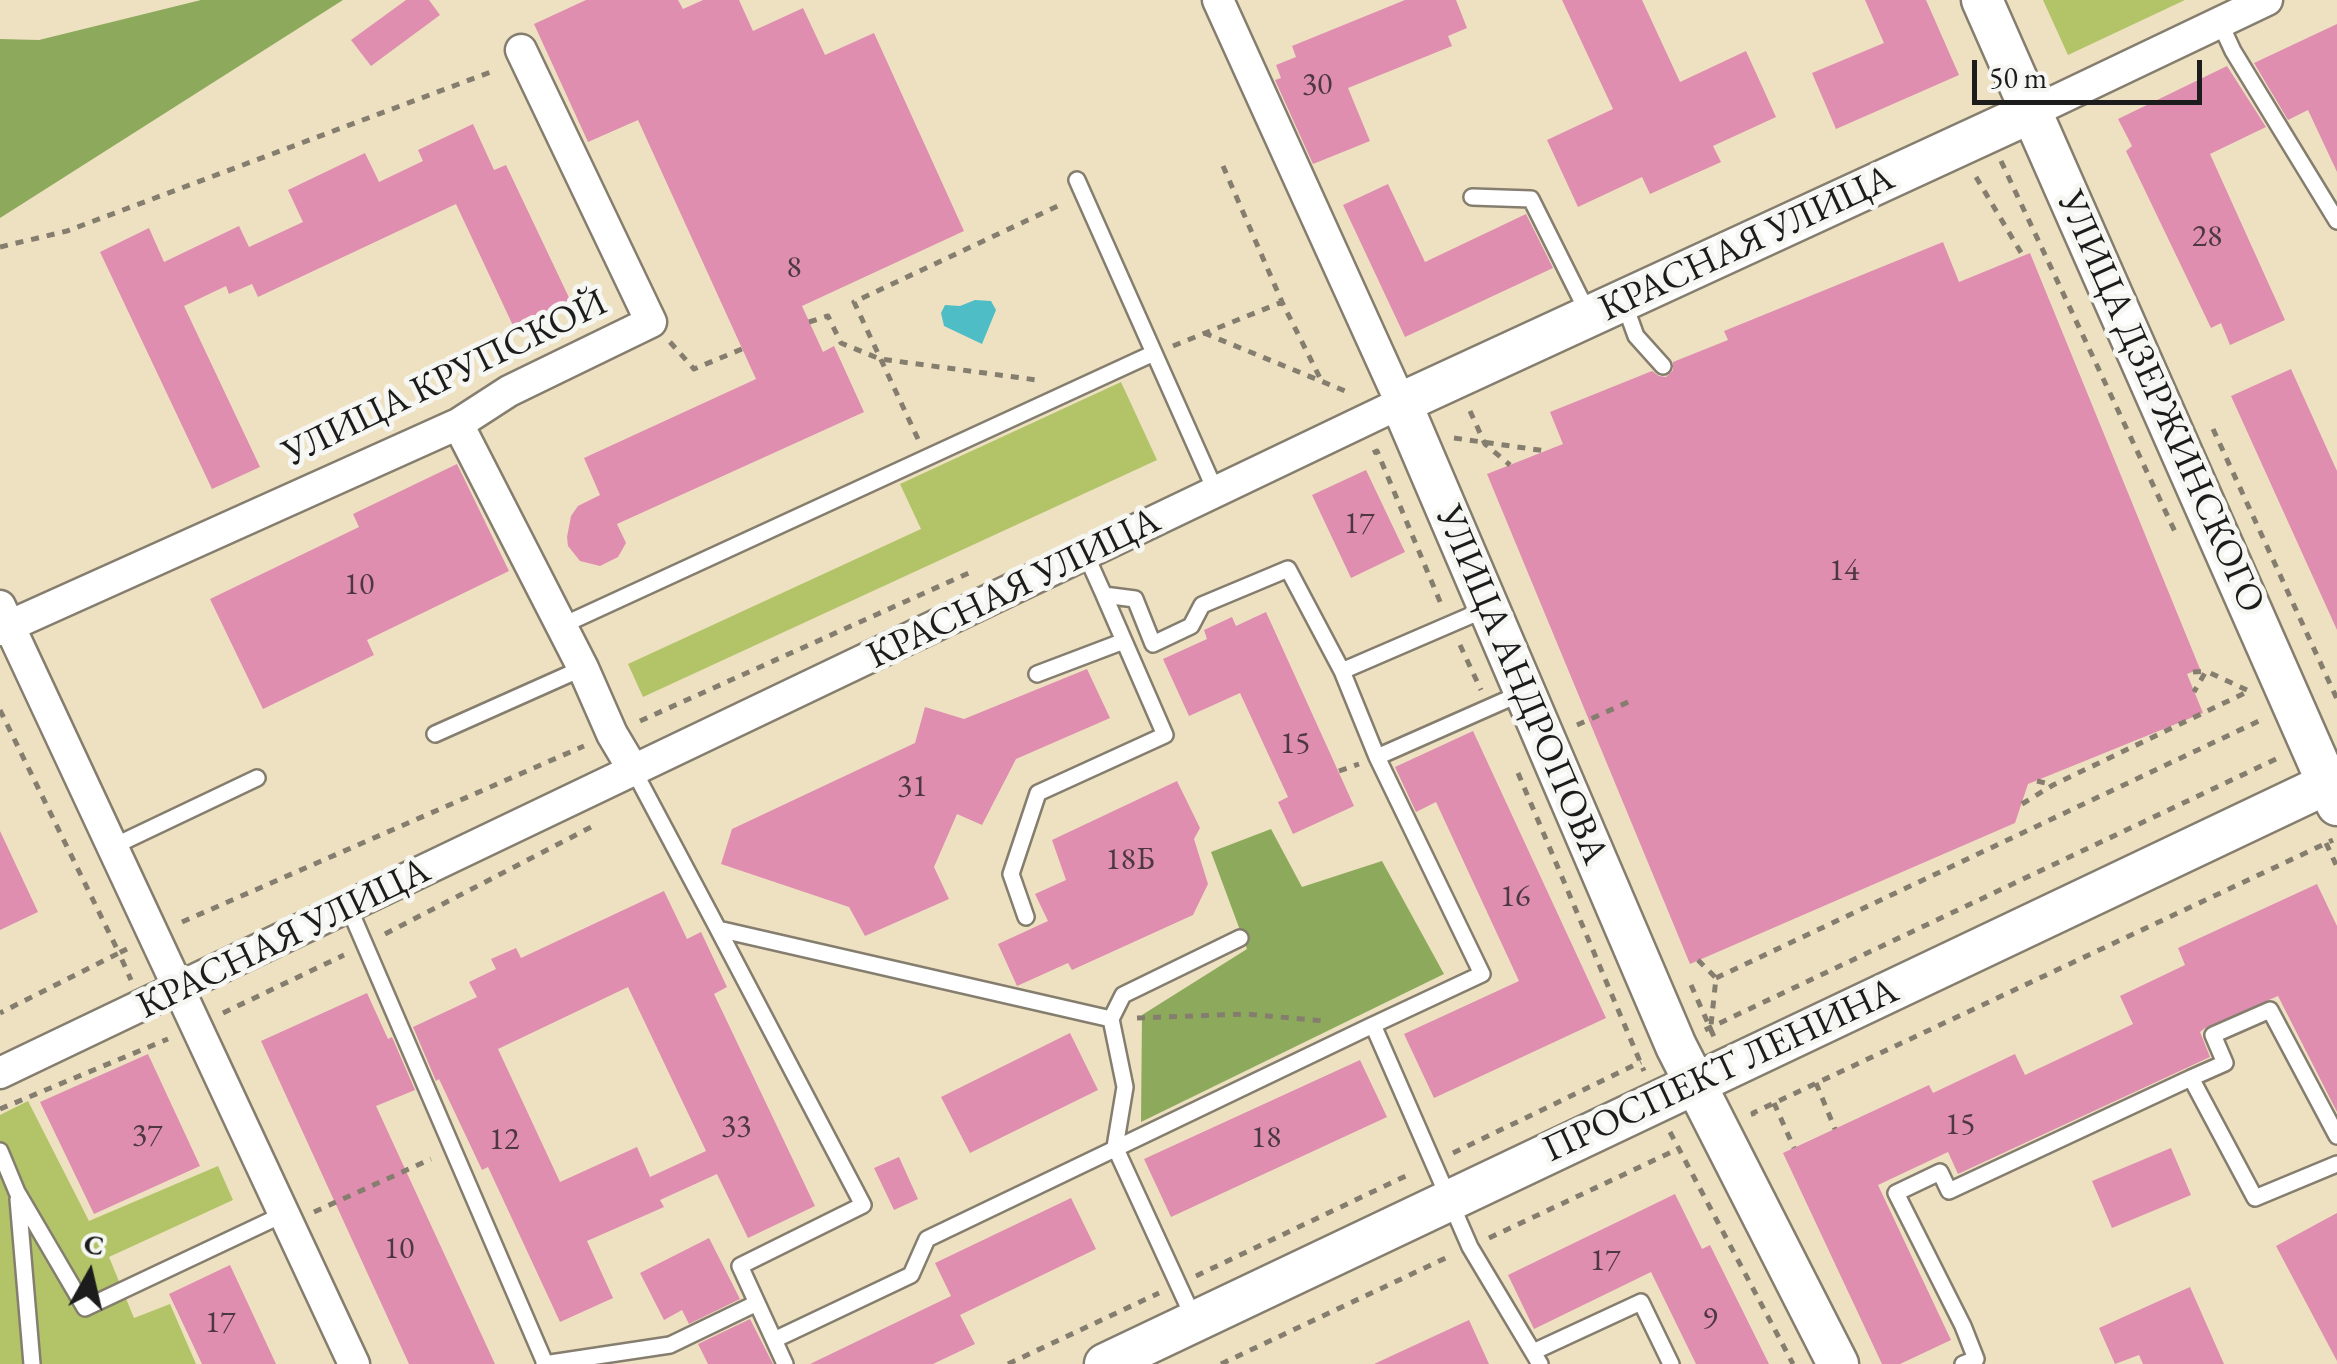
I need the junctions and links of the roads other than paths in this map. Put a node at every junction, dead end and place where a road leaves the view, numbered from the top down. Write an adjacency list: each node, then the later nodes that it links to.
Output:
1 (1218, 0): 13 (street, УЛИЦА АНДРОПОВА)
2 (1982, 0): 6 (street, УЛИЦА ДЗЕРЖИНСКОГО)
3 (2267, 0): 4 (street)
4 (2220, 22): 6 (street); 9 (lane)
5 (523, 55): 14 (street, УЛИЦА КРУПСКОЙ)
6 (2032, 112): 10 (street, КРАСНАЯ УЛИЦА); 30 (street, УЛИЦА ДЗЕРЖИНСКОГО)
7 (1080, 187): 11 (lane)
8 (1472, 197): 10 (lane)
9 (2337, 221)
10 (1607, 309): 12 (lane); 13 (street, КРАСНАЯ УЛИЦА)
11 (1154, 353): 15 (lane); 20 (lane)
12 (1663, 366)
13 (1401, 403): 15 (street, КРАСНАЯ УЛИЦА); 18 (street, УЛИЦА АНДРОПОВА)
14 (458, 424): 19 (street, УЛИЦА КРУПСКОЙ); 20 (street)
15 (1216, 492): 16 (street, КРАСНАЯ УЛИЦА)
16 (1086, 555): 17 (lane); 28 (street, КРАСНАЯ УЛИЦА)
17 (1104, 595): 21 (lane); 23 (lane)
18 (1488, 608): 23 (lane); 25 (street, УЛИЦА АНДРОПОВА)
19 (3, 621): 31 (street)
20 (561, 626): 22 (street)
21 (1124, 641): 24 (lane); 33 (lane)
22 (584, 668): 26 (lane); 28 (street)
23 (1342, 672): 27 (lane)
24 (1037, 674)
25 (1524, 692): 27 (lane); 41 (street, УЛИЦА АНДРОПОВА)
26 (435, 734)
27 (1377, 757): 38 (lane)
28 (634, 771): 32 (street, КРАСНАЯ УЛИЦА); 34 (lane)
29 (258, 778): 31 (lane)
30 (2334, 789): 41 (street, ПРОСПЕКТ ЛЕНИНА)
31 (112, 847): 36 (street)
32 (349, 908): 36 (street, КРАСНАЯ УЛИЦА); 55 (lane)
33 (1026, 916)
34 (718, 929): 37 (lane); 49 (lane)
35 (1240, 938): 37 (lane)
36 (179, 990): 39 (street, КРАСНАЯ УЛИЦА); 48 (street)
37 (1111, 1019): 43 (lane)
38 (1373, 1025): 43 (lane); 47 (lane)
39 (0, 1073)
40 (2191, 1078): 42 (lane); 45 (lane); 60 (lane)
41 (1693, 1083): 47 (street, ПРОСПЕКТ ЛЕНИНА); 59 (street, УЛИЦА АНДРОПОВА)
42 (2337, 1136)
43 (1115, 1148): 50 (lane); 51 (lane)
44 (0, 1151): 46 (lane)
45 (2337, 1164)
46 (17, 1192): 48 (lane); 53 (lane)
47 (1450, 1201): 50 (street, ПРОСПЕКТ ЛЕНИНА); 52 (lane)
48 (298, 1213): 54 (street)
49 (757, 1303): 51 (lane); 55 (lane)
50 (1195, 1321): 57 (street, ПРОСПЕКТ ЛЕНИНА)
51 (774, 1340): 56 (lane)
52 (1536, 1358): 58 (lane)
53 (32, 1364)
54 (354, 1364)
55 (545, 1364)
56 (785, 1364)
57 (1104, 1364)
58 (1671, 1364)
59 (1838, 1364)
60 (1963, 1364)

